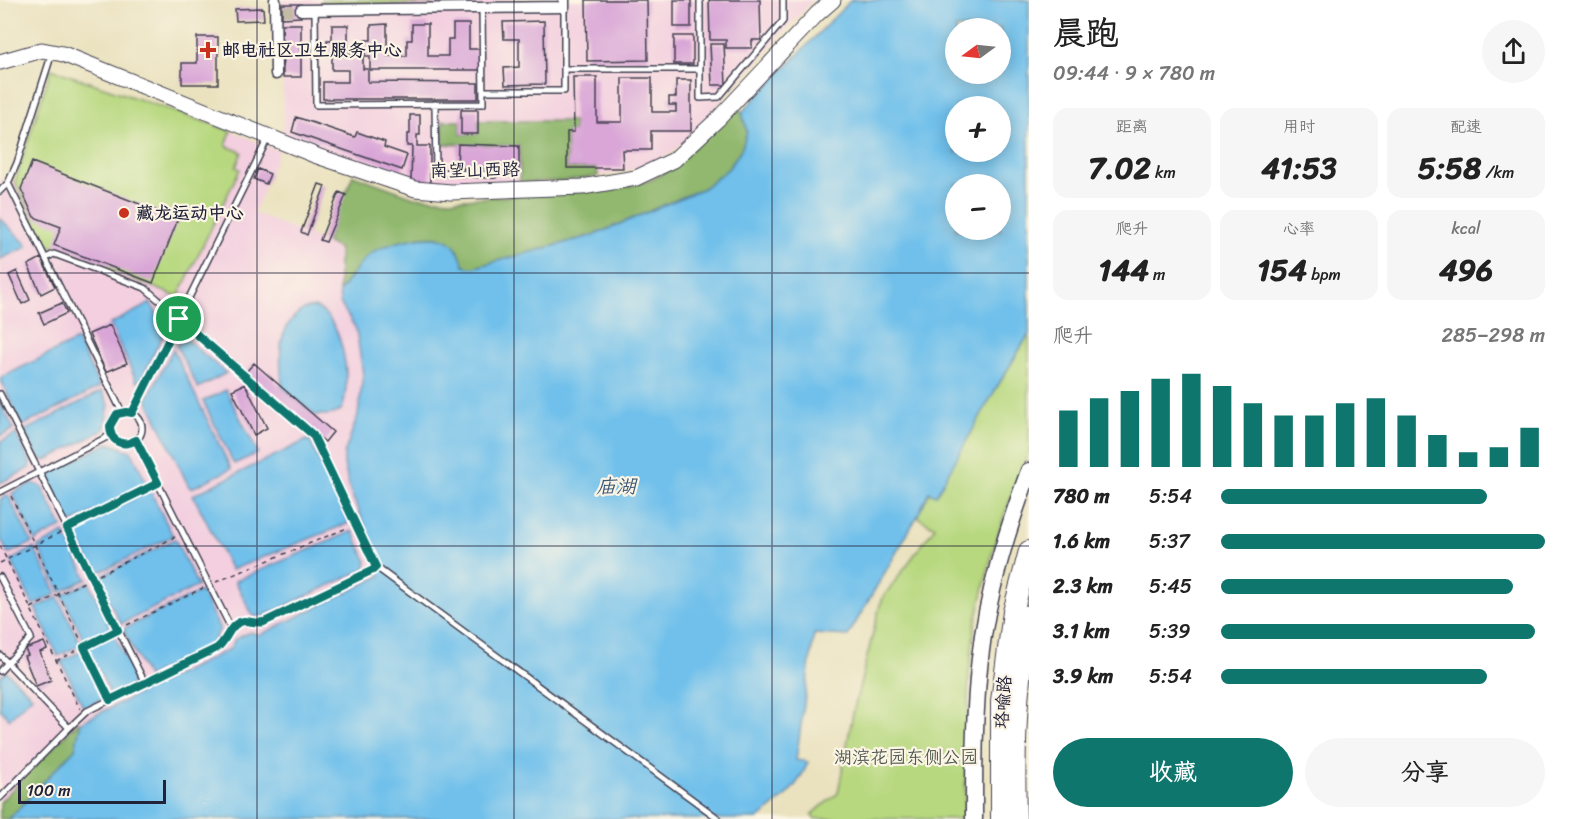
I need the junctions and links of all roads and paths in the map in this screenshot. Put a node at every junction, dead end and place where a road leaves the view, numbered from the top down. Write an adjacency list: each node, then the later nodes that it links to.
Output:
1 (700, 0): 12 (lane)
2 (783, 0): 12 (lane)
3 (834, 0): 16 (street, 南望山西路)
4 (564, 4): 7 (street); 11 (lane)
5 (315, 5): 7 (street); 8 (street); 15 (lane)
6 (278, 7): 13 (street)
7 (482, 8): 14 (lane)
8 (301, 10)
9 (52, 51): 10 (street, 南望山西路); 16 (street, 南望山西路); 18 (lane)
10 (0, 62)
11 (564, 69): 12 (lane); 14 (lane)
12 (700, 69)
13 (276, 74)
14 (483, 91): 15 (lane)
15 (435, 104): 17 (lane)
16 (269, 136): 21 (lane)
17 (494, 175)
18 (8, 183): 19 (lane); 20 (lane)
19 (0, 191)
20 (46, 258): 21 (lane); 23 (lane)
21 (179, 319): 24 (lane); 32 (lane)
22 (0, 394): 28 (lane)
23 (122, 412): 24 (lane); 25 (lane)
24 (132, 413): 26 (lane)
25 (111, 435): 26 (lane); 28 (lane)
26 (136, 440): 29 (lane)
27 (1029, 471): 60 (main road)
28 (39, 472): 30 (lane); 33 (lane)
29 (158, 483): 33 (path); 34 (lane)
30 (7, 488): 31 (lane); 35 (path)
31 (0, 492)
32 (356, 525): 40 (lane); 43 (path)
33 (67, 528): 35 (path); 42 (lane)
34 (183, 533): 42 (path); 43 (lane)
35 (34, 545): 38 (path); 44 (path)
36 (0, 546): 38 (path)
37 (1029, 551): 61 (highway, 珞喻路)
38 (6, 559): 39 (path); 45 (path)
39 (0, 563)
40 (376, 567): 47 (lane); 59 (lane)
41 (0, 577): 52 (lane)
42 (92, 578): 44 (path); 48 (lane)
43 (209, 585): 47 (lane); 48 (path)
44 (59, 595): 45 (path); 49 (path)
45 (30, 608): 51 (path)
46 (1029, 615): 62 (highway, 珞喻路)
47 (231, 628): 54 (lane)
48 (118, 630): 49 (path); 54 (lane)
49 (84, 647): 51 (path); 55 (path)
50 (0, 655): 52 (lane)
51 (56, 661): 56 (path)
52 (8, 663): 53 (lane); 57 (lane)
53 (0, 671)
54 (145, 683): 55 (lane)
55 (110, 700): 56 (lane)
56 (83, 715): 57 (lane)
57 (69, 728): 58 (lane)
58 (0, 798)
59 (719, 819)
60 (974, 819)
61 (1001, 819)
62 (1016, 819)

